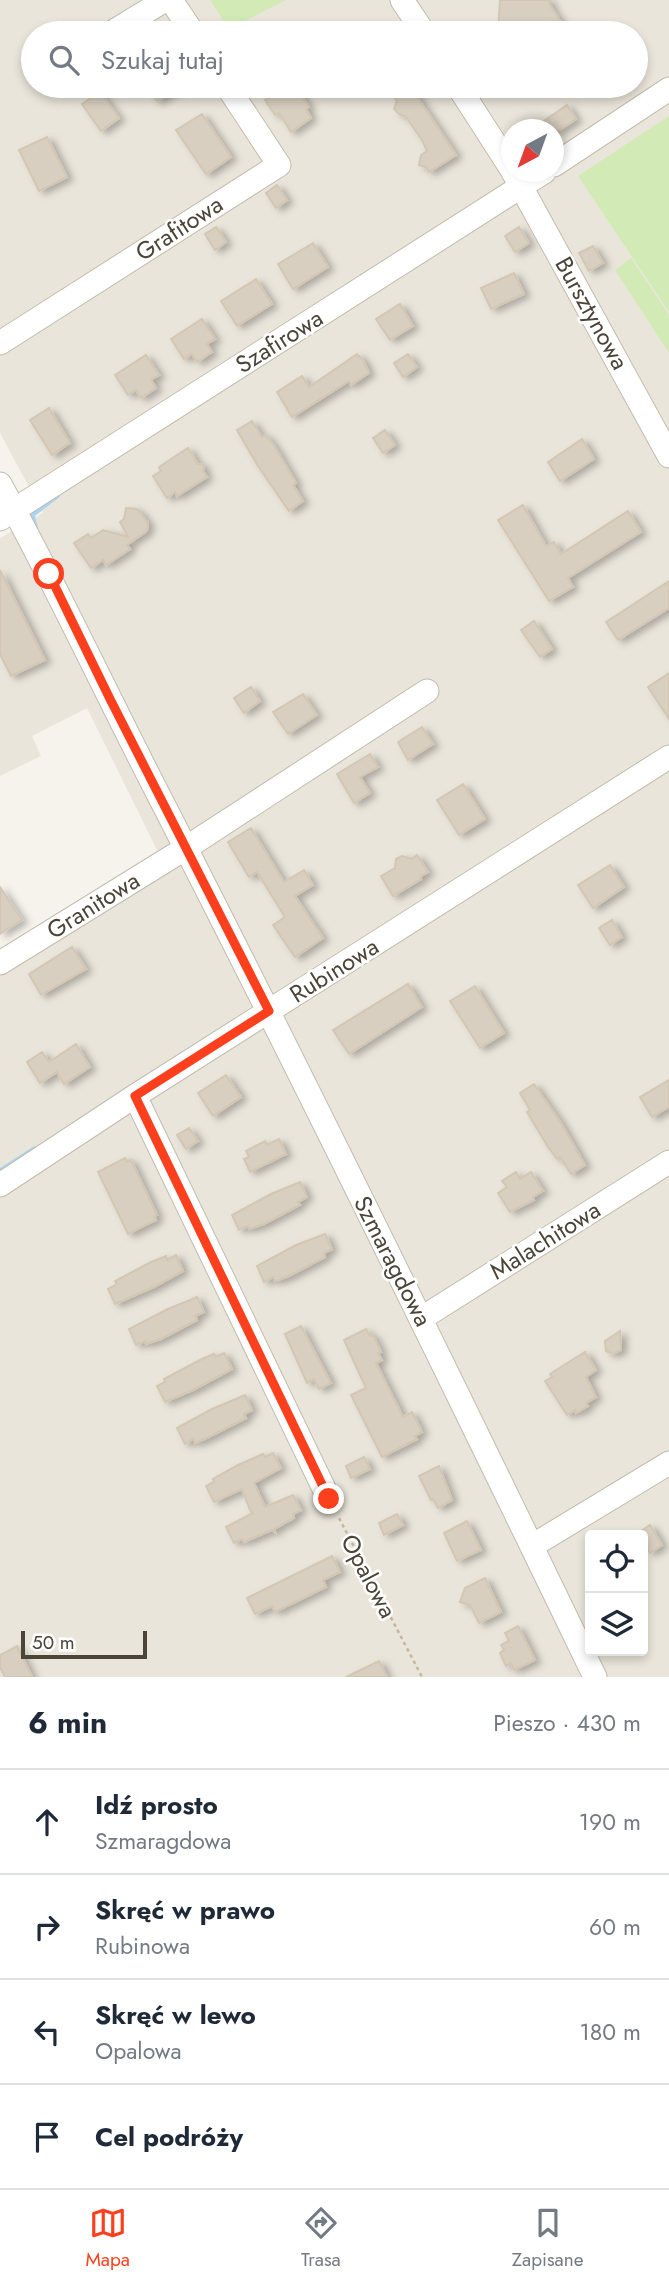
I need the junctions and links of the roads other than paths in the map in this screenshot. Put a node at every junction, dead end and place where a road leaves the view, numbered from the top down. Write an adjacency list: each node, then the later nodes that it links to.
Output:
1 (165, 0): 4 (street)
2 (171, 0): 5 (street)
3 (402, 0): 6 (street)
4 (131, 21)
5 (185, 21)
6 (416, 21)
7 (669, 89): 11 (street)
8 (235, 98): 14 (street, Grafitowa)
9 (465, 98): 10 (street, Bursztynowa)
10 (501, 154)
11 (564, 158)
12 (506, 182): 18 (street, Szafirowa)
13 (519, 182): 15 (street, Bursztynowa)
14 (0, 342)
15 (661, 418): 16 (street, Bursztynowa)
16 (669, 456)
17 (0, 484): 18 (street, Szmaragdowa)
18 (7, 514): 21 (street, Szmaragdowa)
19 (427, 691): 21 (street)
20 (669, 757): 23 (street, Rubinowa)
21 (186, 848): 22 (street, Granitowa); 23 (street, Szmaragdowa)
22 (0, 963)
23 (269, 1011): 24 (street, Rubinowa); 27 (street, Szmaragdowa)
24 (135, 1096): 26 (street, Rubinowa); 29 (street)
25 (669, 1162): 27 (street, Malachitowa)
26 (0, 1185)
27 (422, 1318): 30 (street, Szmaragdowa)
28 (669, 1463): 30 (street)
29 (329, 1499)
30 (532, 1546): 31 (street, Szmaragdowa)
31 (595, 1677)

